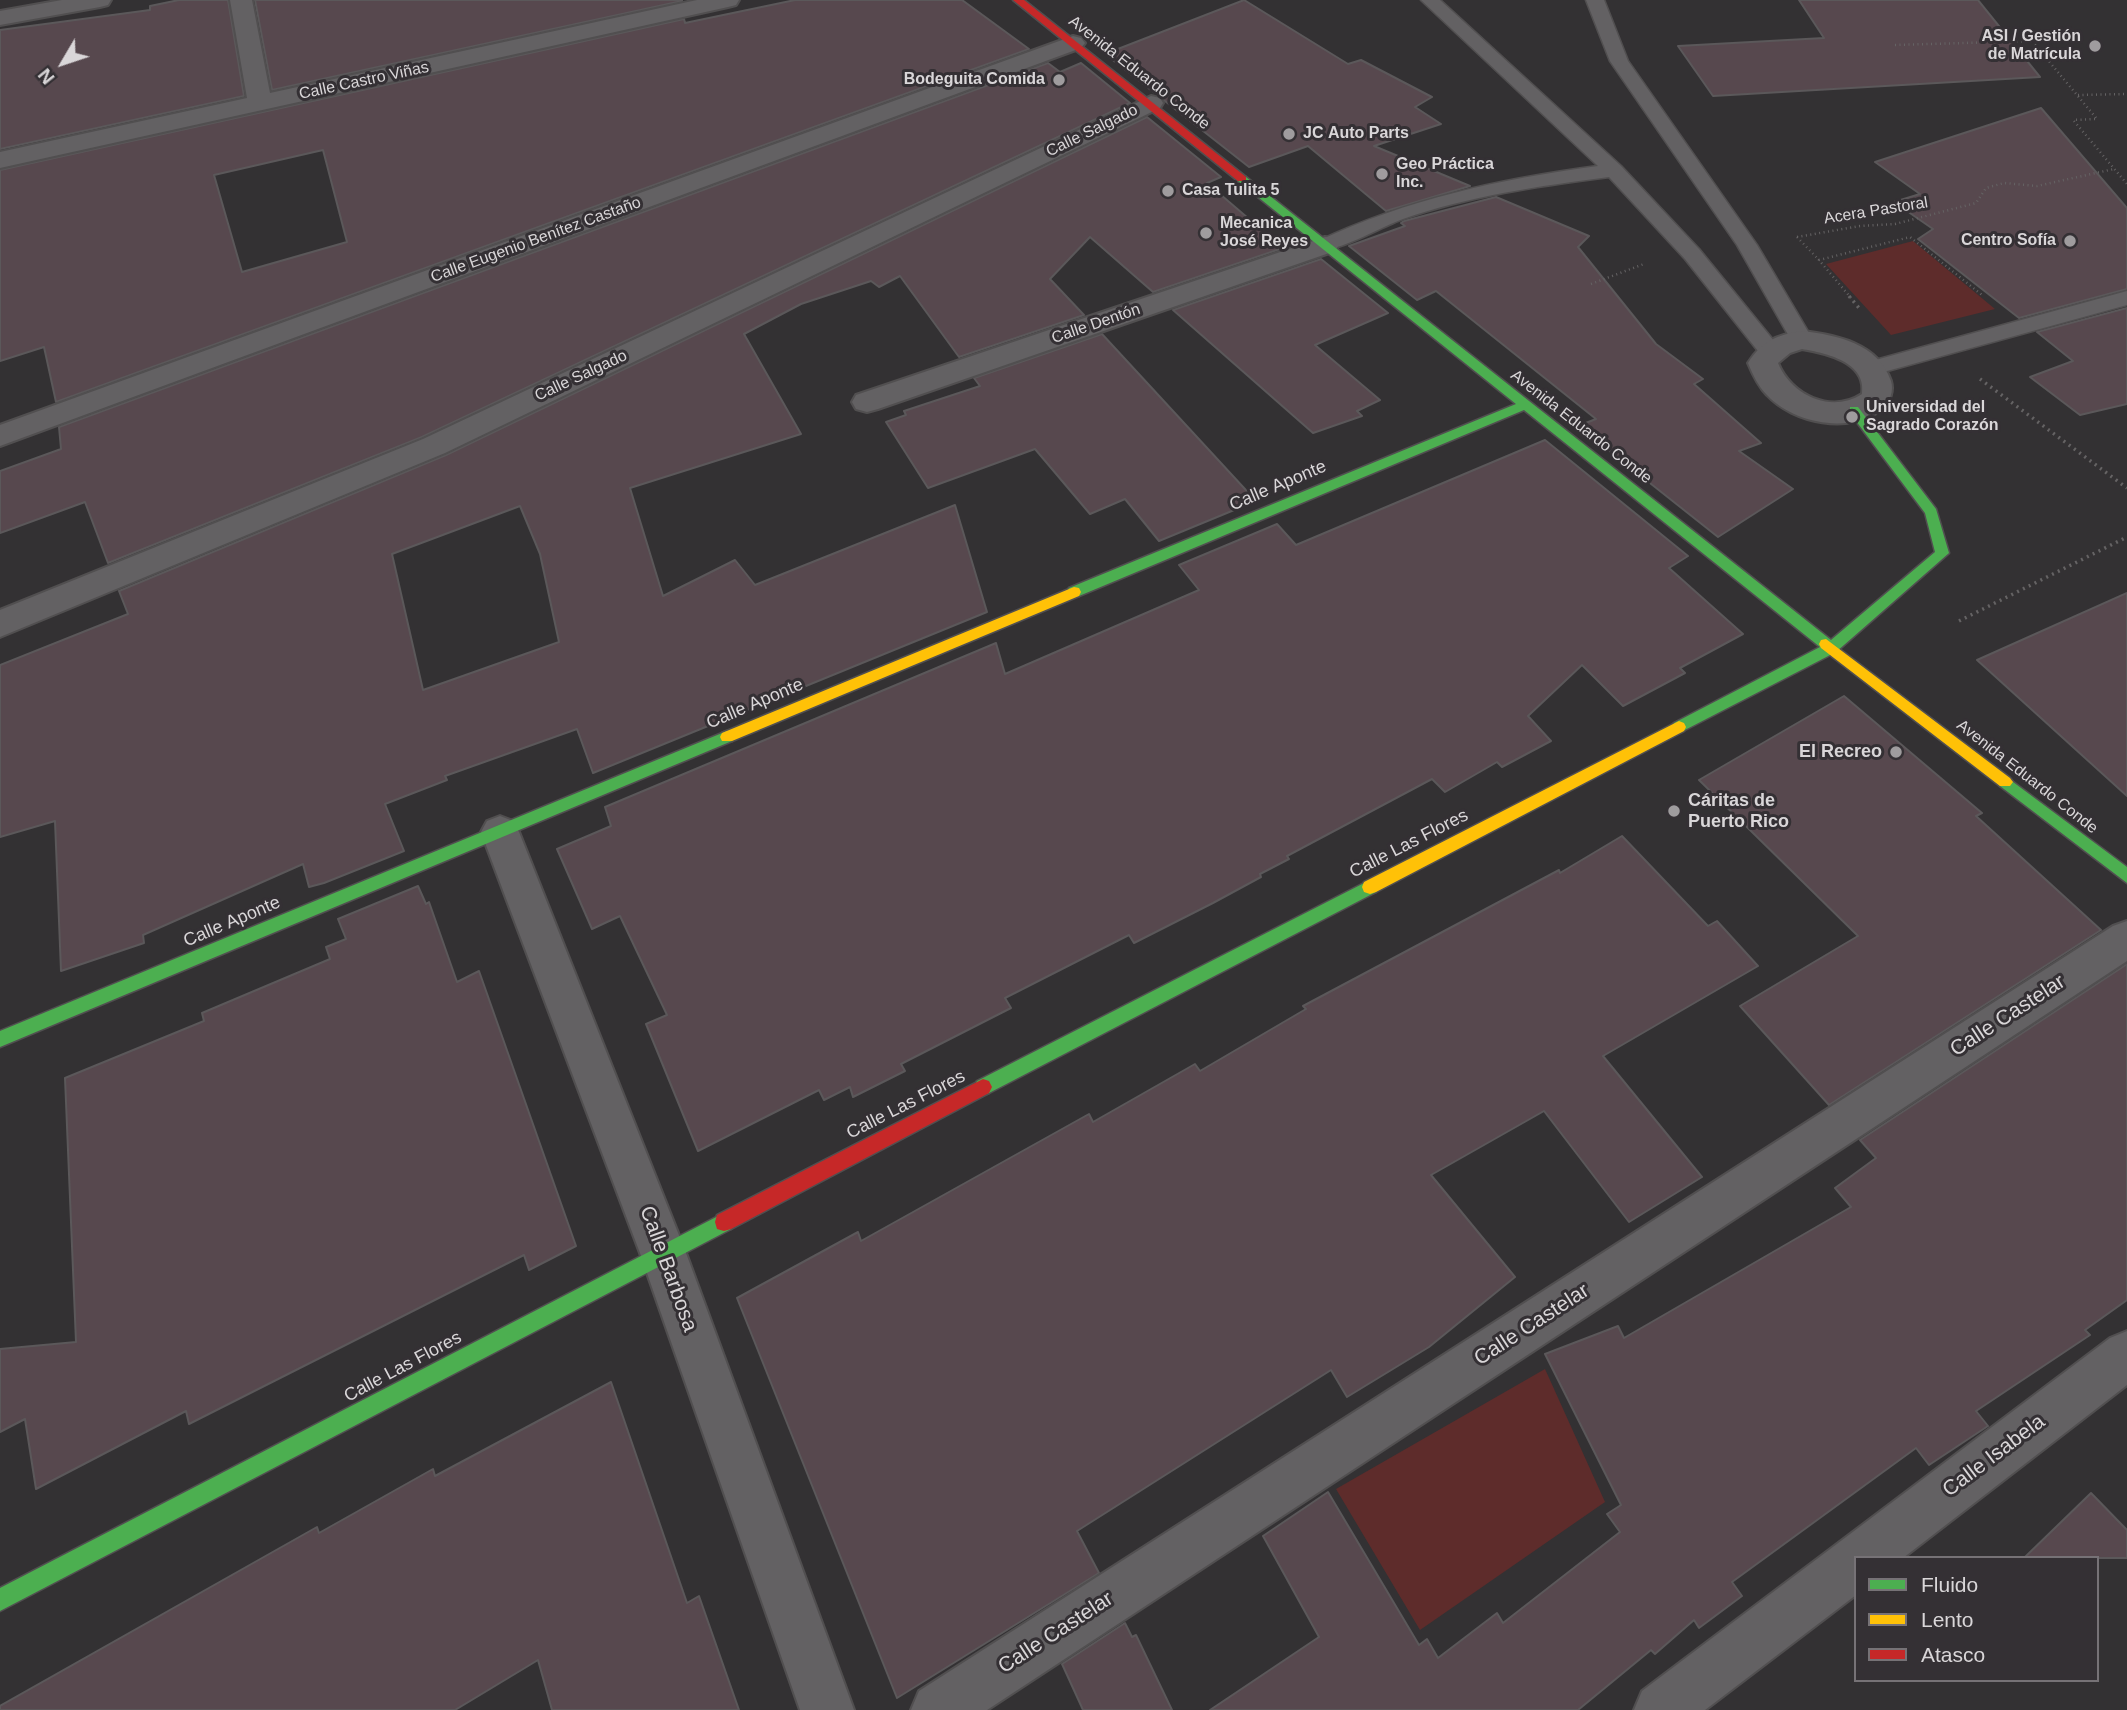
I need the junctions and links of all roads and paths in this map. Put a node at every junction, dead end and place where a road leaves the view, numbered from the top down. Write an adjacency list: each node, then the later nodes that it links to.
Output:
1 (100, 0): 7 (street)
2 (241, 0): 13 (street)
3 (728, 0): 13 (street, Calle Castro Viñas)
4 (1018, 0): 9 (street, Avenida Eduardo Conde)
5 (1430, 0): 16 (lane)
6 (1595, 0): 25 (lane)
7 (0, 18)
8 (2032, 41): 10 (path); 11 (path); 15 (path)
9 (1073, 43): 12 (street, Avenida Eduardo Conde); 32 (street, Calle Eugenio Benítez Castaño)
10 (1895, 45)
11 (2127, 94)
12 (1151, 103): 18 (street, Avenida Eduardo Conde); 36 (street, Calle Salgado)
13 (260, 104): 14 (street, Calle Castro Viñas)
14 (0, 160)
15 (2114, 169): 17 (path); 19 (path, Acera Pastoral)
16 (1614, 170): 18 (lane); 26 (lane)
17 (2127, 184)
18 (1325, 245): 29 (street, Calle Dentón); 30 (street, Avenida Eduardo Conde)
19 (1819, 260): 22 (path); 24 (path)
20 (1647, 263): 21 (path)
21 (1591, 284)
22 (1983, 296)
23 (2127, 298): 27 (lane)
24 (1867, 317)
25 (1802, 340): 26 (street); 27 (street)
26 (1770, 351): 31 (street)
27 (1869, 369): 31 (street)
28 (1972, 373): 33 (path)
29 (867, 402)
30 (1525, 405): 37 (street, Avenida Eduardo Conde); 38 (street, Calle Aponte)
31 (1854, 410): 37 (street, Calle Las Flores)
32 (0, 436)
33 (2127, 488)
34 (2127, 537): 35 (path)
35 (1959, 621)
36 (0, 624)
37 (1831, 648): 39 (street, Avenida Eduardo Conde); 42 (street, Calle Las Flores)
38 (500, 832): 41 (street, Calle Aponte); 42 (street, Calle Barbosa)
39 (2127, 876)
40 (2127, 939): 48 (street, Calle Castelar)
41 (0, 1040)
42 (663, 1253): 46 (street, Calle Las Flores); 47 (street, Calle Barbosa)
43 (2127, 1355): 44 (street, Calle Isabela)
44 (1864, 1556)
45 (1854, 1564): 49 (street)
46 (0, 1600)
47 (827, 1710)
48 (938, 1710)
49 (1661, 1710)

